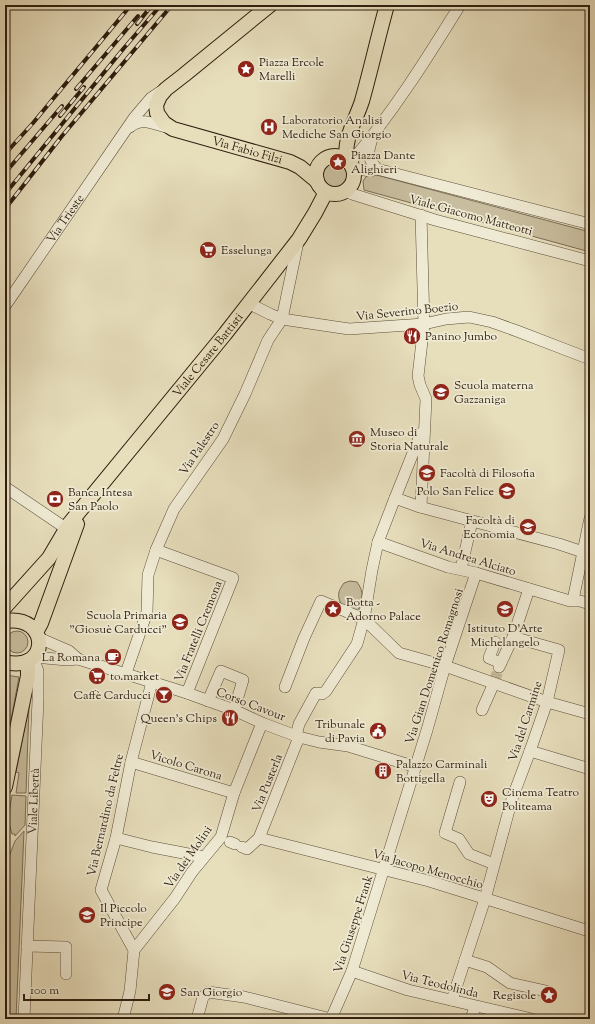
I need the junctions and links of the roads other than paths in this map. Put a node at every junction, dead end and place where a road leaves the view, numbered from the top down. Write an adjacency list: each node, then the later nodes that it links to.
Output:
1 (270, 5): 4 (main road, Via Trieste)
2 (387, 5): 8 (main road)
3 (460, 5): 7 (street)
4 (166, 89): 5 (main road); 6 (street, Via Trieste)
5 (173, 129): 6 (street, Via Trieste); 10 (main road, Via Fabio Filzi)
6 (125, 132): 17 (street, Via Trieste)
7 (374, 134): 8 (street); 9 (street)
8 (350, 164): 9 (street, Viale Giacomo Matteotti); 10 (main road); 11 (main road)
9 (377, 169): 13 (street, Viale Giacomo Matteotti)
10 (322, 186): 11 (main road); 14 (main road, Viale Cesare Battisti)
11 (346, 191): 12 (street, Viale Giacomo Matteotti)
12 (421, 215): 15 (street, Viale Giacomo Matteotti); 19 (street)
13 (590, 224)
14 (299, 238): 16 (main road, Viale Cesare Battisti); 18 (street, Via Palestro)
15 (590, 261)
16 (248, 303): 18 (street, Via Severino Boezio); 27 (main road, Viale Cesare Battisti)
17 (5, 306)
18 (282, 319): 19 (street, Via Severino Boezio); 29 (street, Via Palestro)
19 (424, 324): 20 (street, Via Severino Boezio); 21 (street)
20 (590, 359)
21 (424, 425): 23 (street); 24 (street)
22 (5, 487): 27 (street)
23 (395, 498): 24 (street); 28 (street)
24 (421, 507): 26 (street)
25 (590, 518): 30 (street)
26 (472, 521): 30 (street); 31 (street)
27 (69, 532): 36 (main road, Viale Cesare Battisti); 39 (main road, Viale Cesare Battisti)
28 (378, 542): 31 (street, Via Andrea Alciato); 37 (street)
29 (156, 550): 46 (street, Via Palestro); 50 (street, Via Fratelli Cremona)
30 (585, 557): 34 (street)
31 (461, 569): 32 (street, Via Andrea Alciato)
32 (476, 573): 33 (street, Via Andrea Alciato); 45 (street, Via Gian Domenico Romagnosi)
33 (529, 589): 34 (street, Via Andrea Alciato); 40 (street)
34 (573, 600): 35 (street, Via Andrea Alciato)
35 (590, 604)
36 (5, 607)
37 (364, 619): 45 (street); 49 (street); 57 (street, Via Pusterla)
38 (5, 621): 39 (main road)
39 (37, 635): 42 (main road, Viale Cesare Battisti); 43 (street, Corso Cavour)
40 (513, 637): 41 (street); 52 (street, Via del Carmine)
41 (495, 642)
42 (32, 658): 43 (street, Corso Cavour); 44 (main road); 63 (main road); 73 (street, Viale Libertà)
43 (78, 659): 46 (street, Corso Cavour)
44 (5, 662)
45 (445, 666): 48 (street); 60 (street, Via Gian Domenico Romagnosi)
46 (126, 673): 47 (street, Corso Cavour)
47 (152, 682): 50 (street, Corso Cavour); 59 (street, Via Bernardino da Feltre)
48 (494, 683): 52 (street); 54 (street)
49 (285, 687)
50 (187, 693): 51 (street, Corso Cavour)
51 (208, 701): 53 (street, Corso Cavour); 53 (street)
52 (547, 702): 55 (street); 58 (street, Via del Carmine)
53 (234, 710): 56 (street, Corso Cavour)
54 (482, 710)
55 (590, 714)
56 (262, 723): 57 (street, Corso Cavour); 64 (street, Via dei Molini)
57 (298, 736): 60 (street, Corso Cavour); 66 (street, Via Pusterla)
58 (530, 751): 61 (street); 69 (street, Via del Carmine)
59 (131, 762): 64 (street, Vicolo Carona); 65 (street, Via Bernardino da Feltre)
60 (416, 766): 70 (street, Via Giuseppe Frank)
61 (590, 769)
62 (460, 782): 69 (street)
63 (5, 787)
64 (234, 793): 68 (street, Via dei Molini)
65 (116, 838): 68 (street); 74 (street, Via Bernardino da Feltre)
66 (259, 838): 67 (street); 70 (street, Via Jacopo Menocchio)
67 (235, 844)
68 (204, 857): 74 (street, Via dei Molini)
69 (494, 864): 71 (street, Via del Carmine)
70 (384, 870): 71 (street, Via Jacopo Menocchio); 76 (street, Via Giuseppe Frank)
71 (485, 899): 72 (street, Via Jacopo Menocchio); 75 (street, Via del Carmine)
72 (588, 931)
73 (27, 946): 77 (street); 82 (street, Viale Libertà)
74 (134, 950): 83 (street)
75 (465, 960): 78 (street); 79 (street, Via del Carmine)
76 (352, 971): 79 (street, Via Teodolinda); 85 (street, Via Giuseppe Frank)
77 (66, 974)
78 (546, 991)
79 (452, 1000): 80 (street, Via Teodolinda)
80 (475, 1006): 81 (street, Via Teodolinda); 86 (street)
81 (528, 1018)
82 (24, 1019)
83 (123, 1019)
84 (197, 1019): 85 (street)
85 (331, 1019)
86 (471, 1019)

